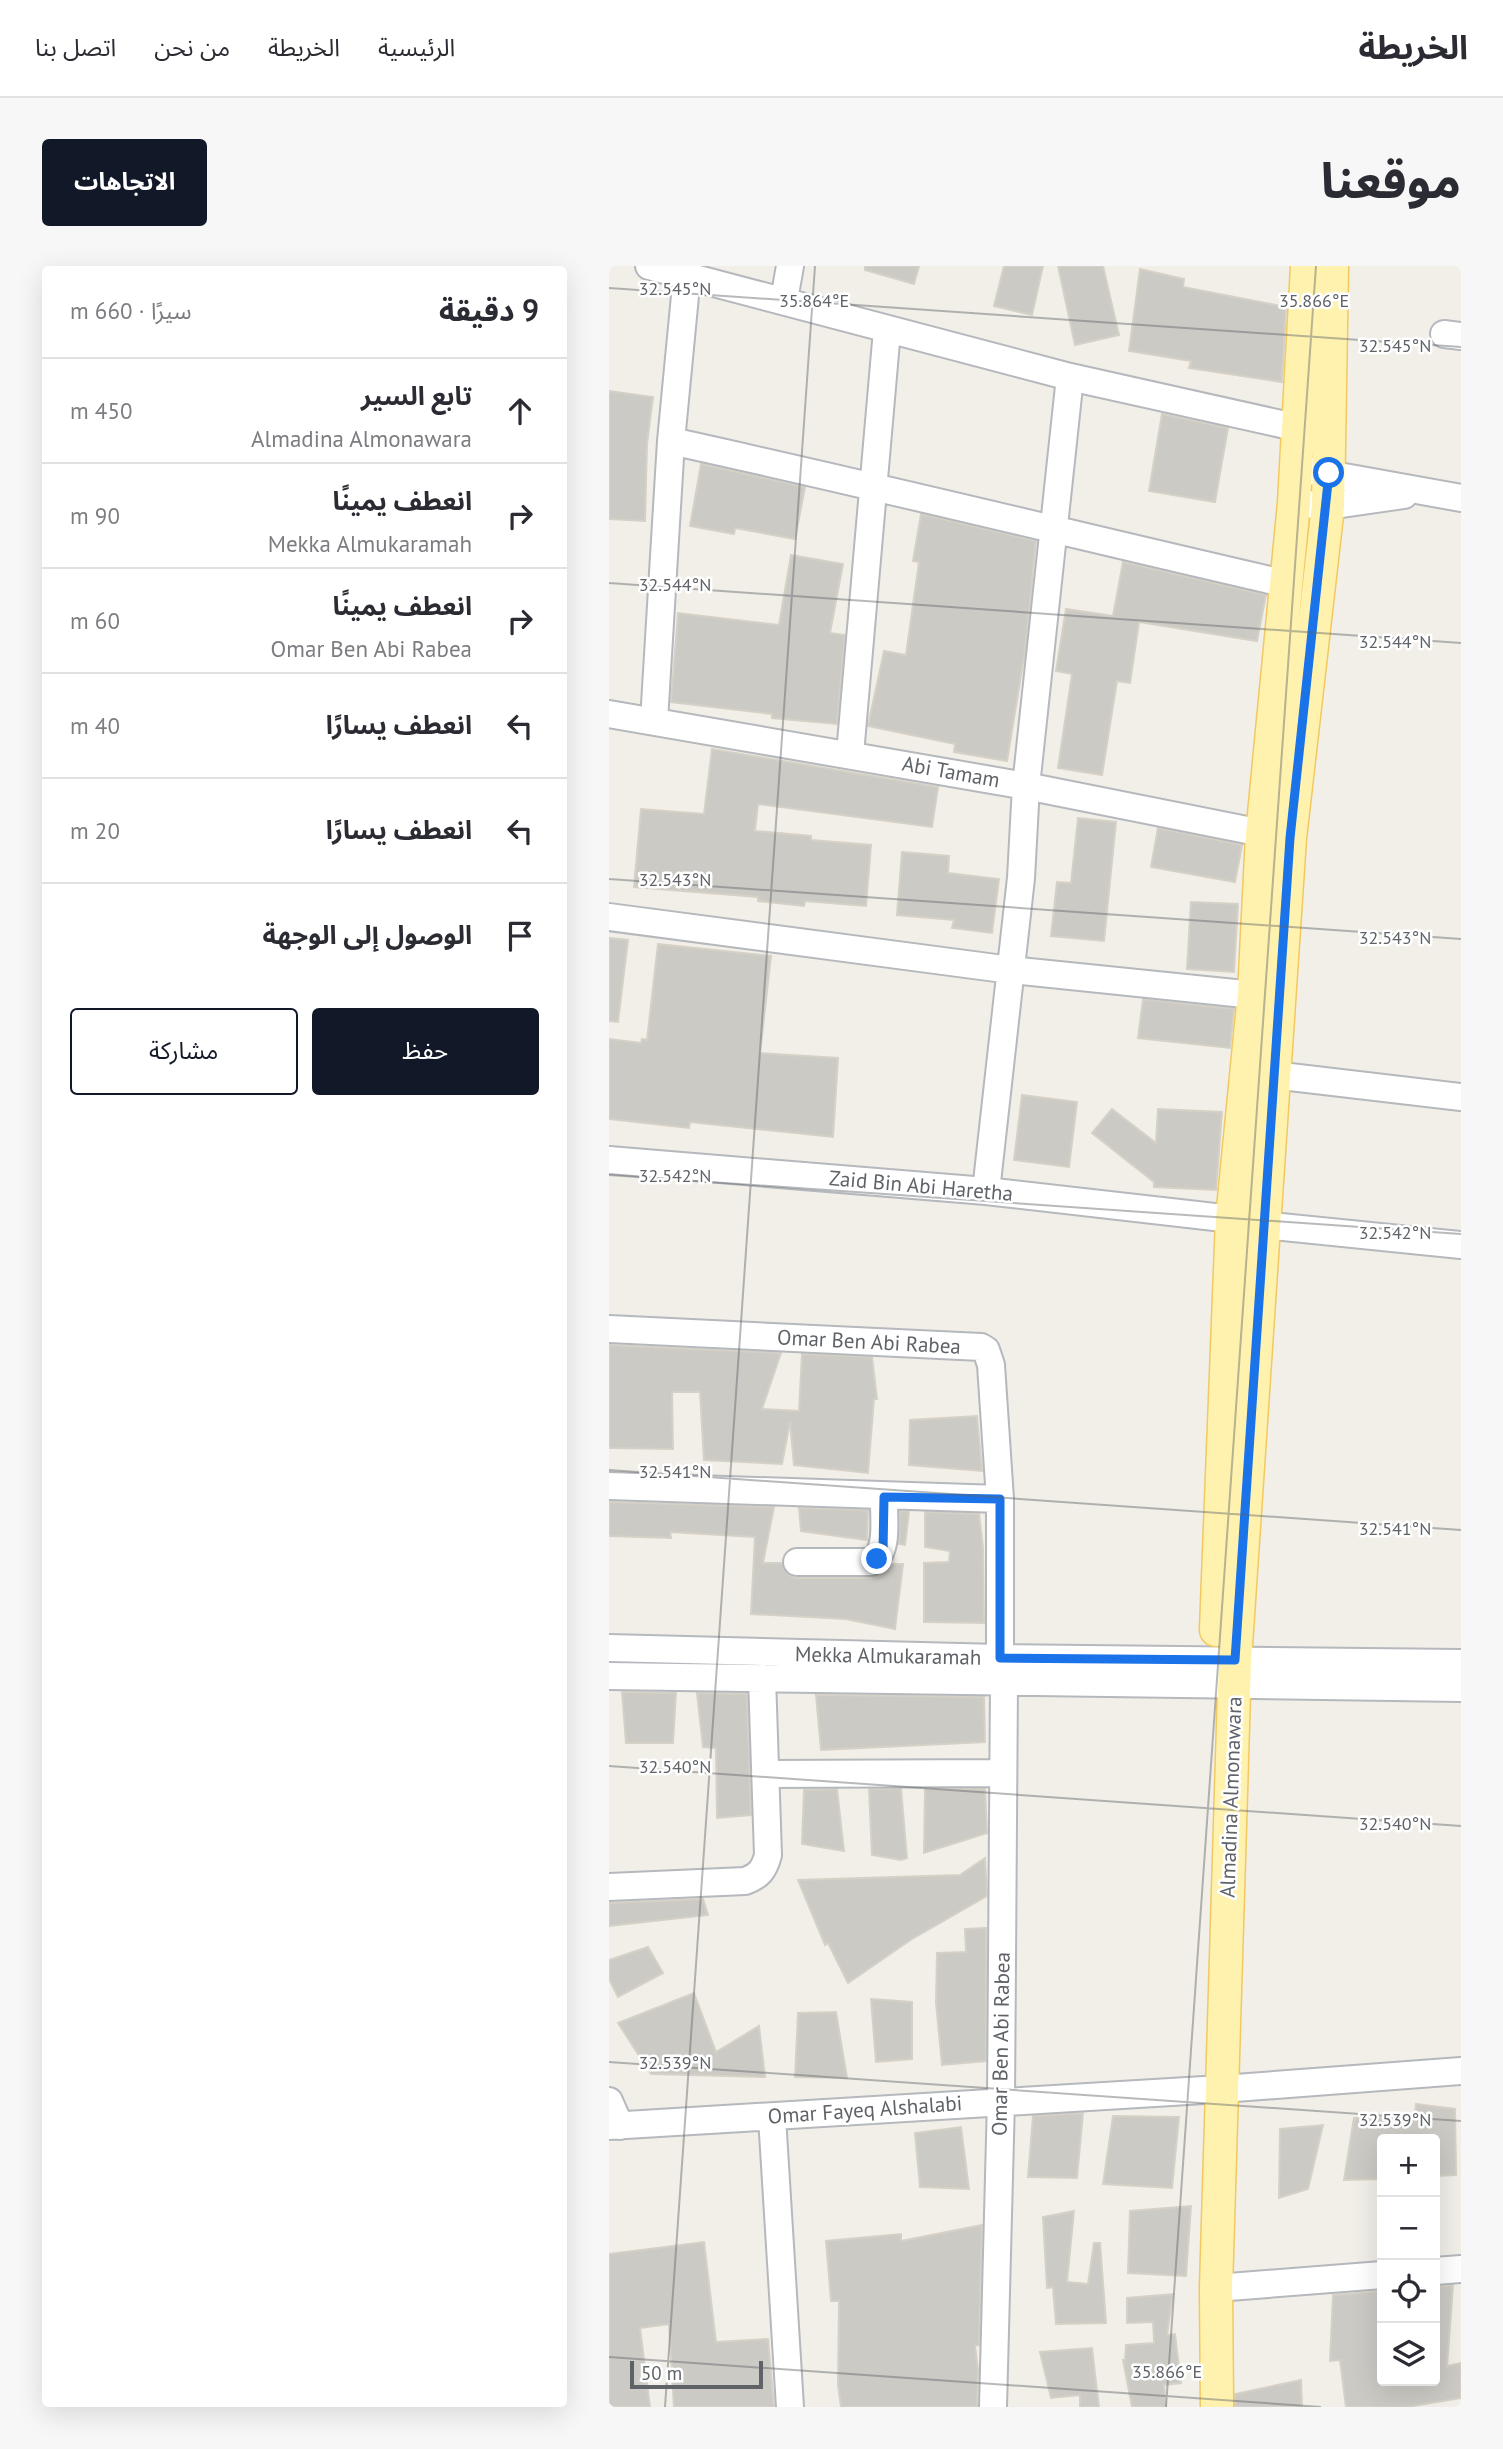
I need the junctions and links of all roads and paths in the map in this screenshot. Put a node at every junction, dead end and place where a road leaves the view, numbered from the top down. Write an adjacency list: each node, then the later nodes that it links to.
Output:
1 (649, 266): 5 (street)
2 (790, 266): 6 (street)
3 (1307, 266): 9 (main road)
4 (1332, 266): 12 (main road)
5 (687, 275): 6 (street); 10 (street)
6 (783, 300): 7 (street)
7 (887, 330): 8 (street); 13 (street)
8 (1070, 377): 9 (street); 18 (street)
9 (1299, 428): 11 (main road)
10 (671, 441): 13 (street); 21 (street)
11 (1296, 469): 12 (street); 16 (main road)
12 (1329, 473): 14 (street); 17 (main road)
13 (873, 485): 18 (street); 22 (street)
14 (1423, 493): 15 (street); 17 (street)
15 (1461, 498)
16 (1294, 503): 17 (street); 19 (main road)
17 (1328, 506): 24 (main road)
18 (1055, 531): 19 (street); 23 (street)
19 (1287, 584): 24 (main road)
20 (609, 714): 21 (street, Abi Tamam)
21 (654, 721): 22 (street, Abi Tamam)
22 (850, 754): 23 (street, Abi Tamam)
23 (1026, 786): 24 (street, Abi Tamam); 26 (street)
24 (1276, 836): 27 (main road); 28 (main road)
25 (609, 917): 26 (street)
26 (1011, 970): 27 (street); 31 (street)
27 (1254, 995): 32 (main road)
28 (1273, 1074): 29 (street); 33 (main road)
29 (1461, 1097)
30 (609, 1160): 31 (street, Zaid Bin Abi Haretha)
31 (986, 1191): 32 (street, Zaid Bin Abi Haretha)
32 (1231, 1219): 43 (main road)
33 (1263, 1225): 34 (street); 43 (main road)
34 (1461, 1245)
35 (609, 1329): 38 (street, Omar Ben Abi Rabea)
36 (609, 1486): 37 (street)
37 (884, 1497): 38 (street); 39 (street)
38 (1000, 1499): 42 (street, Omar Ben Abi Rabea)
39 (797, 1562)
40 (609, 1648): 42 (street, Mekka Almukaramah)
41 (1461, 1663): 43 (street, Mekka Almukaramah)
42 (1002, 1670): 43 (street, Mekka Almukaramah); 45 (street, Mekka Almukaramah); 47 (street, Omar Ben Abi Rabea)
43 (1225, 1672): 46 (street, Mekka Almukaramah); 51 (main road)
44 (609, 1676): 45 (street, Mekka Almukaramah)
45 (762, 1678): 48 (street)
46 (1461, 1688)
47 (1003, 1773): 48 (street); 52 (street, Omar Ben Abi Rabea)
48 (765, 1774): 49 (street)
49 (609, 1887)
50 (1461, 2071): 51 (street, Omar Fayeq Alshalabi)
51 (1213, 2089): 52 (street, Omar Fayeq Alshalabi); 59 (main road); 62 (main road)
52 (1001, 2100): 54 (street, Omar Fayeq Alshalabi); 61 (street, Omar Ben Abi Rabea)
53 (609, 2101): 55 (street)
54 (772, 2117): 55 (street, Omar Fayeq Alshalabi); 60 (street)
55 (614, 2126)
56 (1461, 2269): 57 (street)
57 (1440, 2271)
58 (1377, 2275): 59 (street)
59 (1216, 2288): 63 (main road)
60 (790, 2407)
61 (993, 2407)
62 (1197, 2407)
63 (1217, 2407)

